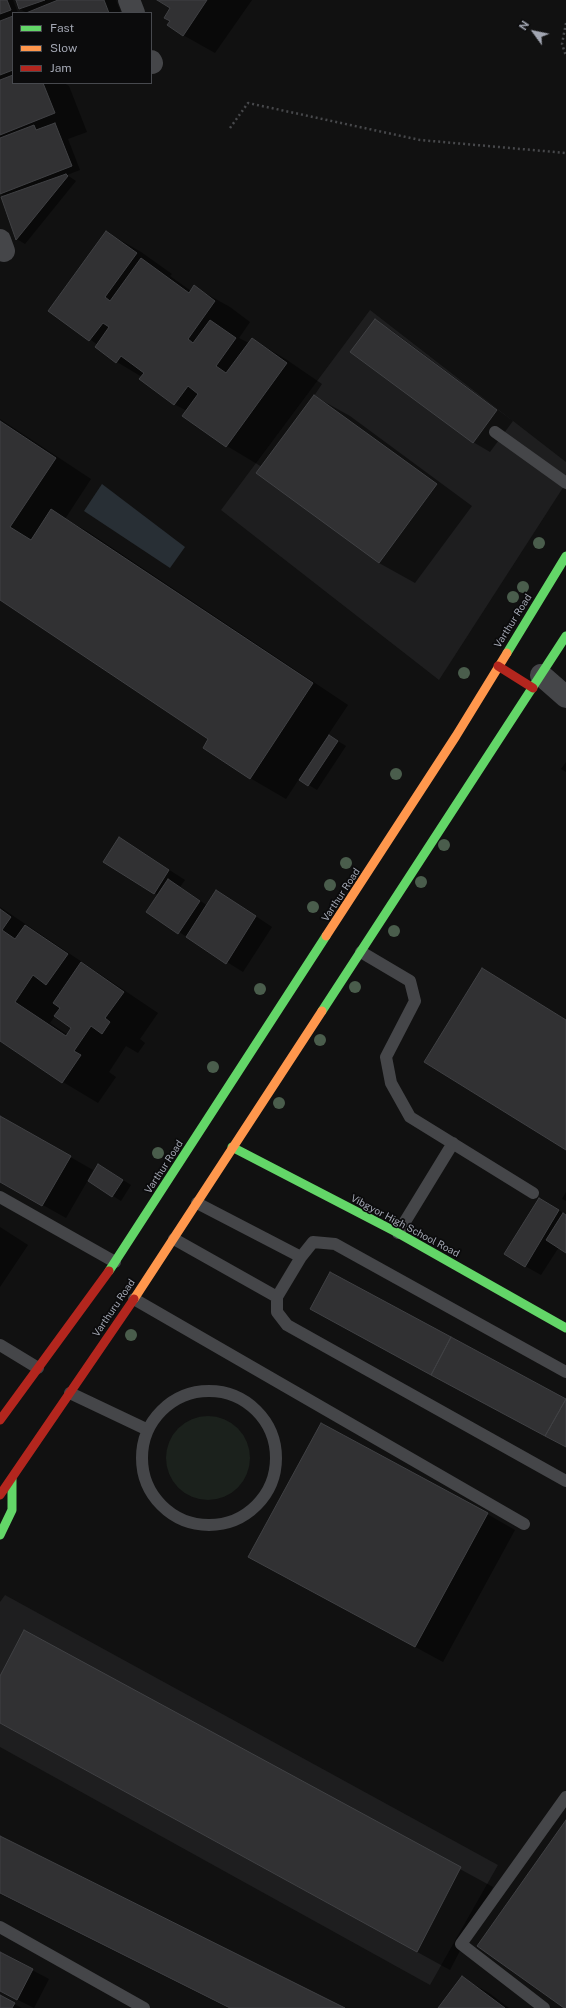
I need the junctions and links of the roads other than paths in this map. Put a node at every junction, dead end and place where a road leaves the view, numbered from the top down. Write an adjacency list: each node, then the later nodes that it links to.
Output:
1 (129, 0): 2 (street)
2 (134, 12)
3 (495, 432): 4 (lane)
4 (566, 483)
5 (566, 556): 7 (main road, Varthur Road)
6 (566, 636): 8 (main road)
7 (498, 666): 8 (main road); 19 (main road, Varthur Road)
8 (537, 682): 9 (street); 10 (main road)
9 (566, 697)
10 (361, 952): 11 (lane); 12 (main road)
11 (453, 1143): 13 (lane); 16 (lane)
12 (232, 1148): 15 (main road, Varthuru Road); 16 (main road, Vibgyor High School Road)
13 (533, 1193)
14 (0, 1197): 19 (lane)
15 (197, 1203): 17 (main road, Varthuru Road); 18 (lane)
16 (398, 1233): 22 (main road, Vibgyor High School Road)
17 (174, 1239): 20 (lane); 21 (main road, Varthuru Road)
18 (301, 1257): 20 (lane); 25 (lane)
19 (115, 1262): 24 (main road)
20 (277, 1297): 30 (lane)
21 (134, 1299): 26 (main road, Varthuru Road); 32 (lane)
22 (565, 1325)
23 (0, 1344): 24 (lane)
24 (38, 1368): 27 (main road)
25 (566, 1372)
26 (70, 1393): 28 (lane); 29 (main road, Varthuru Road)
27 (0, 1420)
28 (148, 1430): 28 (lane)
29 (12, 1479): 31 (main road, Varthuru Road); 33 (main road)
30 (566, 1481)
31 (0, 1495)
32 (524, 1524)
33 (0, 1535)
34 (566, 1797): 37 (lane)
35 (0, 1927): 36 (lane)
36 (144, 2008)
37 (544, 2008)

